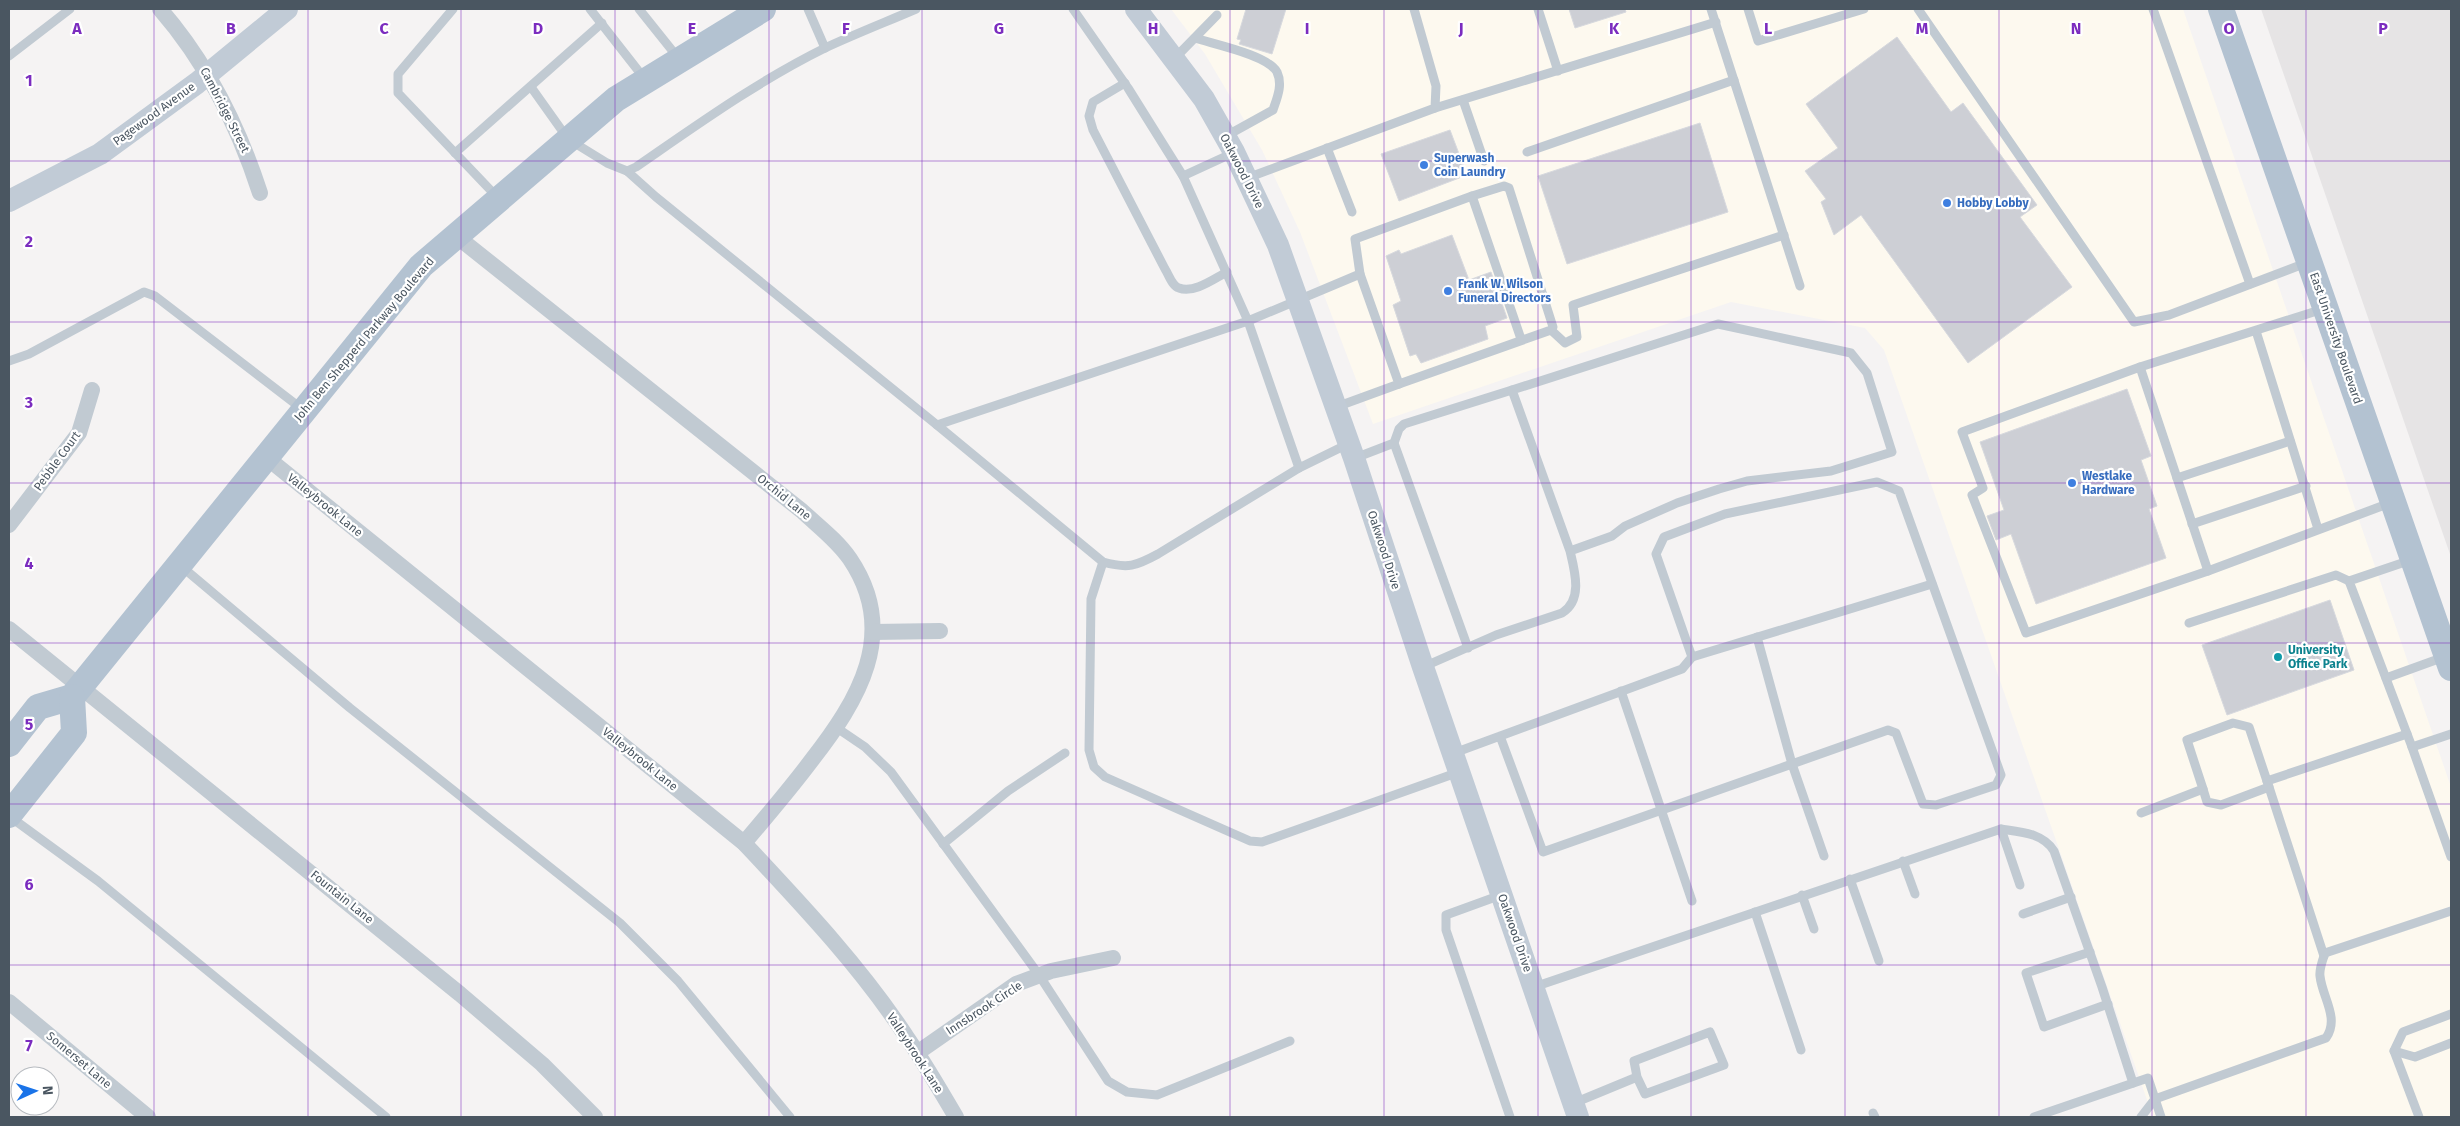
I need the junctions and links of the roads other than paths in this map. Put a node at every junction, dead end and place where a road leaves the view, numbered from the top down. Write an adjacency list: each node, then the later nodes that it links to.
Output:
1 (70, 9): 25 (lane)
2 (160, 9): 29 (street, Cambridge Street)
3 (287, 9): 29 (street, Pagewood Avenue)
4 (453, 9): 40 (lane)
5 (590, 9): 22 (lane)
6 (639, 9): 26 (lane)
7 (763, 9): 26 (main road, John Ben Shepperd Parkway Boulevard)
8 (808, 9): 24 (lane)
9 (916, 9): 24 (lane)
10 (1073, 9): 32 (lane)
11 (1136, 9): 27 (street, Oakwood Drive)
12 (1414, 9): 35 (lane)
13 (1538, 9): 28 (lane)
14 (1711, 9): 21 (lane)
15 (1748, 9): 16 (lane)
16 (1864, 9)
17 (1918, 9): 55 (lane)
18 (2153, 9): 55 (lane)
19 (2221, 9): 52 (main road, East University Boulevard)
20 (1216, 11): 23 (lane)
21 (1716, 22): 28 (lane); 31 (lane)
22 (602, 23): 30 (lane); 33 (lane)
23 (1195, 38): 27 (lane); 37 (lane)
24 (825, 48): 42 (lane)
25 (10, 52)
26 (679, 59): 30 (main road, John Ben Shepperd Parkway Boulevard)
27 (1174, 59): 37 (street, Oakwood Drive)
28 (1558, 71): 34 (lane)
29 (209, 74): 45 (street, Cambridge Street); 48 (street, Pagewood Avenue)
30 (646, 80): 36 (main road, John Ben Shepperd Parkway Boulevard)
31 (1734, 80): 39 (lane); 51 (lane)
32 (1124, 83): 43 (lane); 53 (lane)
33 (531, 87): 36 (lane); 40 (lane)
34 (1463, 100): 35 (lane); 41 (lane)
35 (1435, 108): 38 (lane)
36 (568, 139): 42 (lane); 47 (main road, John Ben Shepperd Parkway Boulevard)
37 (1229, 144): 43 (lane); 44 (street, Oakwood Drive)
38 (1327, 148): 44 (lane); 49 (lane)
39 (1527, 152)
40 (455, 153): 47 (lane)
41 (1484, 161)
42 (627, 171): 70 (lane)
43 (1183, 176): 53 (lane)
44 (1246, 178): 57 (street, Oakwood Drive)
45 (260, 193)
46 (1472, 196): 54 (lane); 60 (lane); 62 (lane)
47 (498, 198): 50 (main road, John Ben Shepperd Parkway Boulevard)
48 (9, 201)
49 (1352, 212)
50 (455, 235): 69 (main road, John Ben Shepperd Parkway Boulevard); 92 (street, Orchid Lane)
51 (1784, 235): 56 (lane); 60 (lane)
52 (2309, 261): 55 (lane); 58 (main road, East University Boulevard)
53 (1227, 272): 59 (lane)
54 (1360, 274): 57 (lane); 65 (lane)
55 (2250, 284)
56 (1800, 286)
57 (1299, 299): 59 (lane); 68 (street, Oakwood Drive)
58 (2326, 308): 61 (lane); 78 (main road, East University Boulevard)
59 (1248, 321): 70 (lane); 75 (lane)
60 (1551, 330): 62 (lane)
61 (2256, 330): 64 (lane); 71 (lane)
62 (1521, 340): 65 (lane)
63 (9, 362): 69 (lane)
64 (2140, 368): 76 (lane); 86 (lane)
65 (1399, 384): 68 (lane)
66 (92, 390): 80 (street, Pebble Court)
67 (1512, 390): 72 (lane); 82 (lane); 82 (lane)
68 (1336, 406): 73 (street, Oakwood Drive)
69 (304, 411): 74 (main road, John Ben Shepperd Parkway Boulevard)
70 (937, 425): 84 (lane)
71 (2290, 441): 76 (lane); 77 (lane)
72 (1394, 443): 73 (lane); 94 (lane)
73 (1351, 451): 75 (lane); 97 (street, Oakwood Drive)
74 (266, 457): 85 (main road, John Ben Shepperd Parkway Boulevard); 116 (street, Valleybrook Lane)
75 (1299, 468): 84 (lane)
76 (2177, 478): 79 (lane)
77 (2306, 486): 79 (lane); 81 (lane)
78 (2394, 502): 81 (lane); 83 (main road, East University Boulevard)
79 (2192, 524): 86 (lane)
80 (9, 525)
81 (2318, 529): 86 (lane)
82 (1570, 551): 94 (lane)
83 (2413, 560): 87 (lane); 96 (main road, East University Boulevard)
84 (1103, 562): 108 (lane)
85 (179, 565): 100 (main road, John Ben Shepperd Parkway Boulevard); 153 (lane)
86 (2208, 571)
87 (2349, 581): 89 (lane); 98 (lane)
88 (1932, 584): 93 (lane); 95 (lane); 109 (lane)
89 (2189, 623)
90 (9, 629): 100 (street, Fountain Lane)
91 (940, 631): 92 (street)
92 (872, 632): 101 (street, Orchid Lane)
93 (1757, 637): 95 (lane); 109 (lane)
94 (1468, 648): 97 (lane)
95 (1692, 657): 99 (lane)
96 (2449, 662): 98 (lane)
97 (1423, 667): 108 (street, Oakwood Drive)
98 (2386, 678): 102 (lane)
99 (1621, 691): 104 (lane); 112 (lane)
100 (76, 692): 105 (main road); 114 (main road); 152 (street, Fountain Lane)
101 (837, 728): 116 (street, Orchid Lane); 117 (lane)
102 (2406, 734): 106 (lane); 110 (lane)
103 (2451, 734): 106 (lane)
104 (1500, 736): 108 (lane); 112 (lane)
105 (9, 744)
106 (2412, 748): 119 (lane)
107 (1065, 753): 117 (lane)
108 (1456, 763): 123 (street, Oakwood Drive)
109 (1792, 764): 112 (lane); 118 (lane)
110 (2268, 784): 111 (lane); 111 (lane); 133 (lane)
111 (2203, 790): 113 (lane)
112 (1661, 811): 127 (lane)
113 (2141, 813)
114 (9, 815): 151 (lane)
115 (2001, 829): 120 (lane); 122 (lane); 126 (lane)
116 (744, 843): 145 (street, Valleybrook Lane)
117 (943, 844): 136 (lane)
118 (1824, 856)
119 (2451, 857)
120 (1903, 861): 121 (lane); 124 (lane)
121 (1850, 879): 125 (lane); 135 (lane)
122 (2020, 885)
123 (1502, 894): 137 (street, Oakwood Drive); 155 (lane)
124 (1915, 894)
125 (1802, 895): 129 (lane); 131 (lane)
126 (2071, 897): 130 (lane); 132 (lane)
127 (1692, 901)
128 (2451, 911): 133 (lane)
129 (1755, 912): 137 (lane); 143 (lane)
130 (2023, 914)
131 (1814, 929)
132 (2090, 952): 139 (lane); 139 (lane)
133 (2324, 956): 148 (lane)
134 (1113, 958): 136 (street, Innsbrook Circle)
135 (1879, 961)
136 (1039, 975): 141 (lane); 145 (street, Innsbrook Circle)
137 (1534, 987): 149 (street, Oakwood Drive)
138 (9, 1002): 150 (street, Somerset Lane)
139 (2108, 1004): 147 (lane)
140 (2451, 1014): 144 (lane)
141 (1290, 1041)
142 (2451, 1043): 144 (lane)
143 (1802, 1050)
144 (2394, 1051): 159 (lane)
145 (917, 1053): 154 (street, Valleybrook Lane)
146 (1637, 1076): 146 (lane); 149 (lane)
147 (2133, 1083): 148 (lane); 156 (lane)
148 (2155, 1099): 157 (lane); 158 (lane)
149 (1576, 1110)
150 (148, 1117)
151 (386, 1117)
152 (595, 1117)
153 (790, 1117)
154 (956, 1117)
155 (1510, 1117)
156 (2034, 1117)
157 (2141, 1117)
158 (2162, 1117)
159 (2418, 1117)

